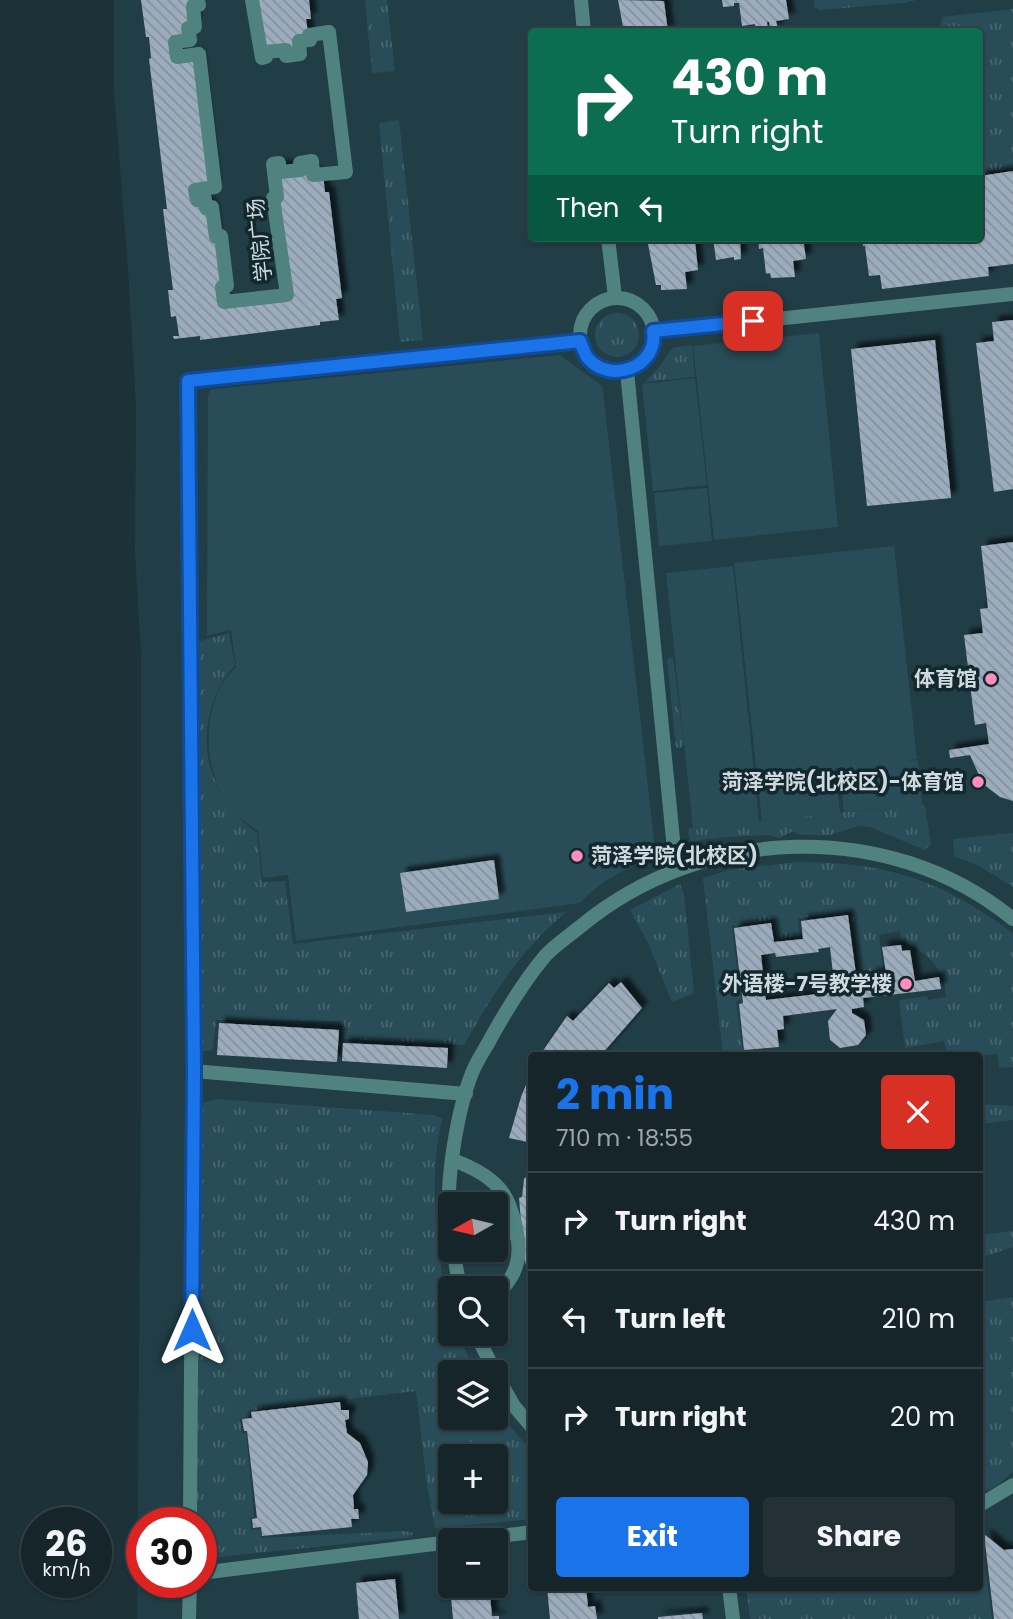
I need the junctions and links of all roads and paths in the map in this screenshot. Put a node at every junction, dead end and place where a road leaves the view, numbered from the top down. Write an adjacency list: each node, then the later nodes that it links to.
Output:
1 (198, 0): 2 (street, 学院广场)
2 (252, 0)
3 (581, 0): 4 (street)
4 (584, 28)
5 (608, 242): 7 (street)
6 (1013, 294): 8 (street)
7 (615, 297): 8 (street); 9 (street)
8 (653, 331): 10 (street)
9 (580, 341): 10 (street); 13 (street)
10 (627, 371): 11 (street)
11 (676, 870): 12 (street); 14 (street)
12 (1013, 919)
13 (194, 1071): 14 (street); 24 (street)
14 (466, 1094): 15 (street)
15 (453, 1160): 16 (street); 17 (street)
16 (450, 1192)
17 (516, 1232): 18 (street); 19 (street)
18 (508, 1233)
19 (508, 1278)
20 (508, 1396): 21 (street)
21 (528, 1422)
22 (1013, 1485): 23 (street)
23 (983, 1503)
24 (190, 1507)
25 (528, 1532): 26 (street)
26 (508, 1535)
27 (438, 1543): 28 (street)
28 (217, 1571)
29 (730, 1591): 32 (street)
30 (190, 1598): 31 (street)
31 (189, 1619)
32 (733, 1619)

